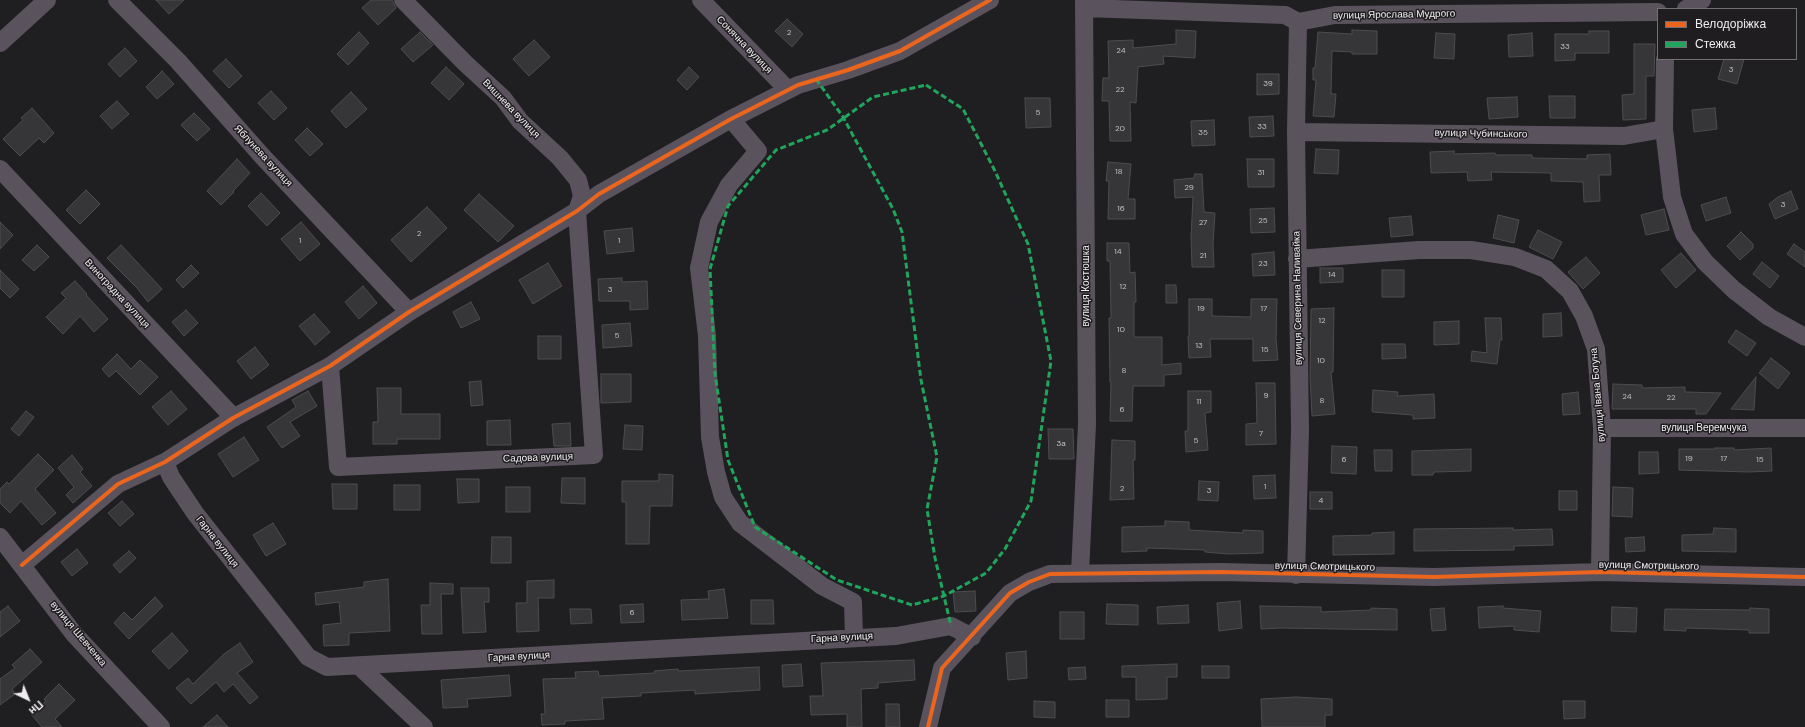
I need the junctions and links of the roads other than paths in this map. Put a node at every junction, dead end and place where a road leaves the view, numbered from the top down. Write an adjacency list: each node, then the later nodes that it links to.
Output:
1 (47, 0): 11 (street)
2 (117, 0): 20 (street, Яблунева вулиця)
3 (404, 0): 18 (street, Вишнева вулиця)
4 (701, 0): 13 (street, Сонячна вулиця)
5 (1702, 0): 8 (street)
6 (983, 2): 13 (street)
7 (1084, 4): 9 (street, вулиця Ярослава Мудрого); 30 (street, вулиця Костюшка)
8 (1688, 8)
9 (1290, 12): 10 (street, вулиця Ярослава Мудрого); 16 (street, вулиця Северина Наливайка)
10 (1657, 12)
11 (0, 43)
12 (1665, 60): 15 (street)
13 (788, 90): 14 (street)
14 (731, 119): 18 (street); 33 (street)
15 (1664, 129): 16 (street, вулиця Чубинського); 21 (street)
16 (1296, 132): 19 (street, вулиця Северина Наливайка)
17 (0, 169): 23 (street, Виноградна вулиця)
18 (577, 211): 20 (street); 22 (street, Садова вулиця)
19 (1298, 259): 24 (street, вулиця Івана Богуна); 31 (street, вулиця Северина Наливайка)
20 (409, 312): 22 (street)
21 (1805, 337)
22 (330, 366): 23 (street)
23 (234, 418): 26 (street)
24 (1602, 428): 25 (street, вулиця Веремчука); 29 (street, вулиця Івана Богуна)
25 (1805, 428)
26 (164, 462): 28 (street); 35 (street, Гарна вулиця)
27 (0, 537): 28 (street, вулиця Шевченка)
28 (22, 565): 36 (street, вулиця Шевченка)
29 (1600, 572): 31 (street, вулиця Смотрицького); 32 (street, вулиця Смотрицького)
30 (1080, 573): 31 (street, вулиця Смотрицького); 34 (street, вулиця Смотрицького)
31 (1296, 575)
32 (1805, 577)
33 (854, 637): 34 (street, Гарна вулиця); 35 (street, Гарна вулиця)
34 (972, 637): 38 (street, вулиця Смотрицького)
35 (359, 666): 37 (street)
36 (161, 727)
37 (424, 727)
38 (928, 727)

